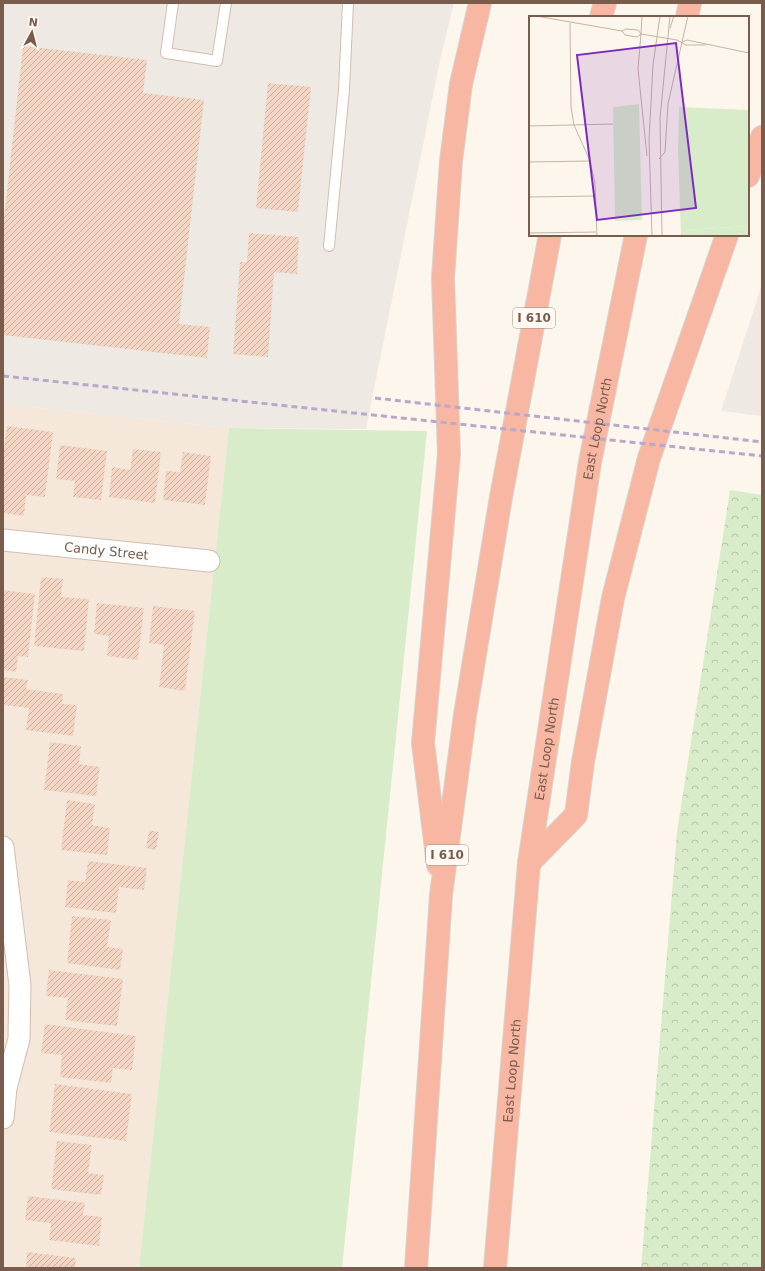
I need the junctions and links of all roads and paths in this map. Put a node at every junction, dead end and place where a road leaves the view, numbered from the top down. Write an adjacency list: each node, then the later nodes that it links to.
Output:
1 (173, 3): 2 (lane)
2 (226, 3)
3 (348, 3): 14 (lane)
4 (480, 3): 19 (highway)
5 (605, 3): 7 (highway)
6 (690, 3): 8 (highway)
7 (601, 16)
8 (687, 16)
9 (762, 137): 10 (highway)
10 (749, 173)
11 (550, 236): 19 (highway, I 610)
12 (636, 236): 18 (highway, East Loop North)
13 (727, 236): 18 (highway)
14 (329, 246)
15 (3, 540): 16 (street, Candy Street)
16 (209, 561)
17 (3, 848): 20 (street)
18 (529, 863): 23 (highway, East Loop North)
19 (441, 894): 22 (highway, I 610)
20 (4, 1088): 21 (street)
21 (3, 1118)
22 (416, 1268)
23 (495, 1268)

